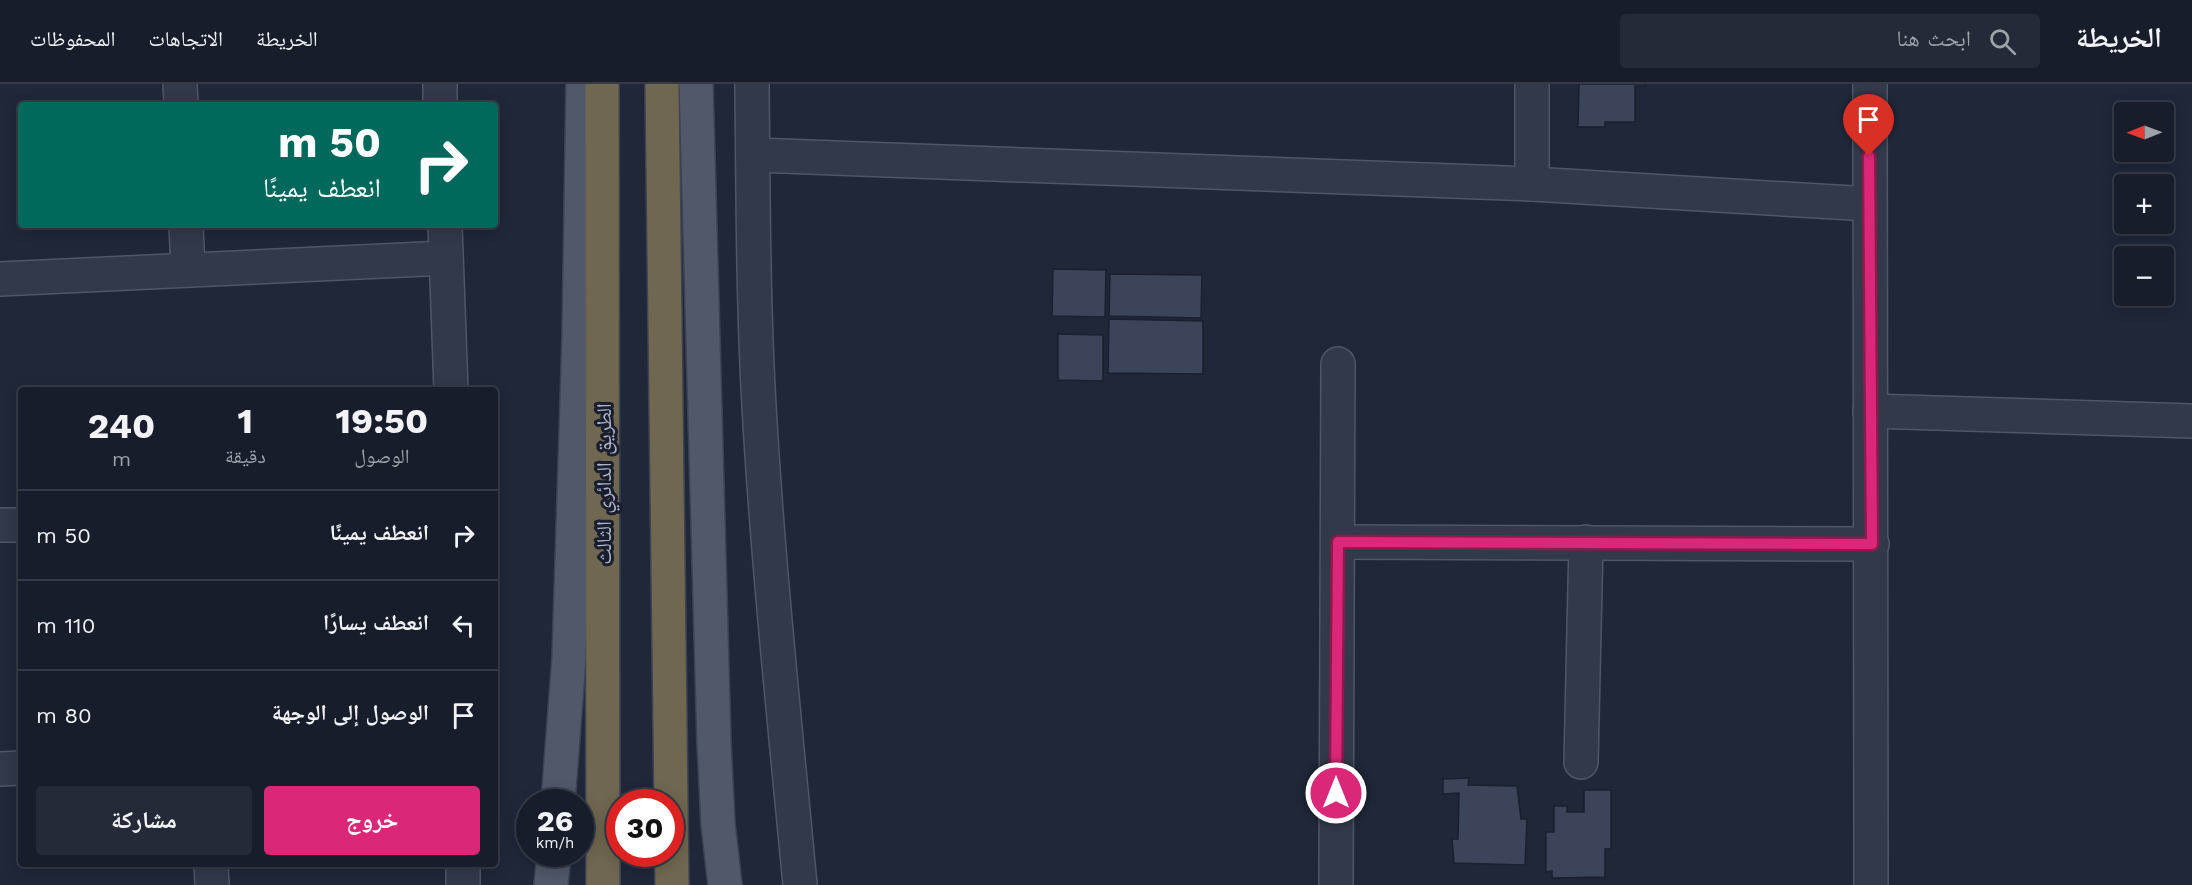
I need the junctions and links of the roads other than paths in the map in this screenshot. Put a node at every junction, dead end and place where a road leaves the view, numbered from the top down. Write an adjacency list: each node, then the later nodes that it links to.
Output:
1 (180, 84): 10 (street)
2 (440, 84): 11 (street)
3 (583, 84): 32 (main road)
4 (602, 84): 39 (highway, الطريق الدائري الثالث)
5 (662, 84): 40 (highway)
6 (696, 84): 41 (main road)
7 (752, 84): 12 (street)
8 (1532, 84): 13 (street)
9 (1870, 84): 14 (street)
10 (181, 102)
11 (440, 102)
12 (753, 155): 13 (street); 42 (street)
13 (1532, 184): 14 (street)
14 (1869, 204): 22 (street)
15 (186, 228): 18 (street)
16 (445, 228): 17 (street)
17 (446, 258): 18 (street); 21 (street)
18 (188, 270): 19 (street)
19 (0, 279)
20 (1338, 364): 26 (street)
21 (451, 387)
22 (1870, 411): 23 (street); 28 (street)
23 (2192, 421)
24 (0, 525): 25 (street)
25 (18, 525)
26 (1338, 542): 27 (street); 43 (street)
27 (1586, 542): 28 (street); 29 (street)
28 (1872, 544): 44 (street)
29 (1581, 762)
30 (18, 768): 31 (street)
31 (0, 769)
32 (559, 789)
33 (211, 867): 36 (street)
34 (463, 867): 37 (street)
35 (553, 867): 38 (main road)
36 (212, 885)
37 (463, 885)
38 (551, 885)
39 (603, 885)
40 (672, 885)
41 (725, 885)
42 (800, 885)
43 (1336, 885)
44 (1871, 885)

